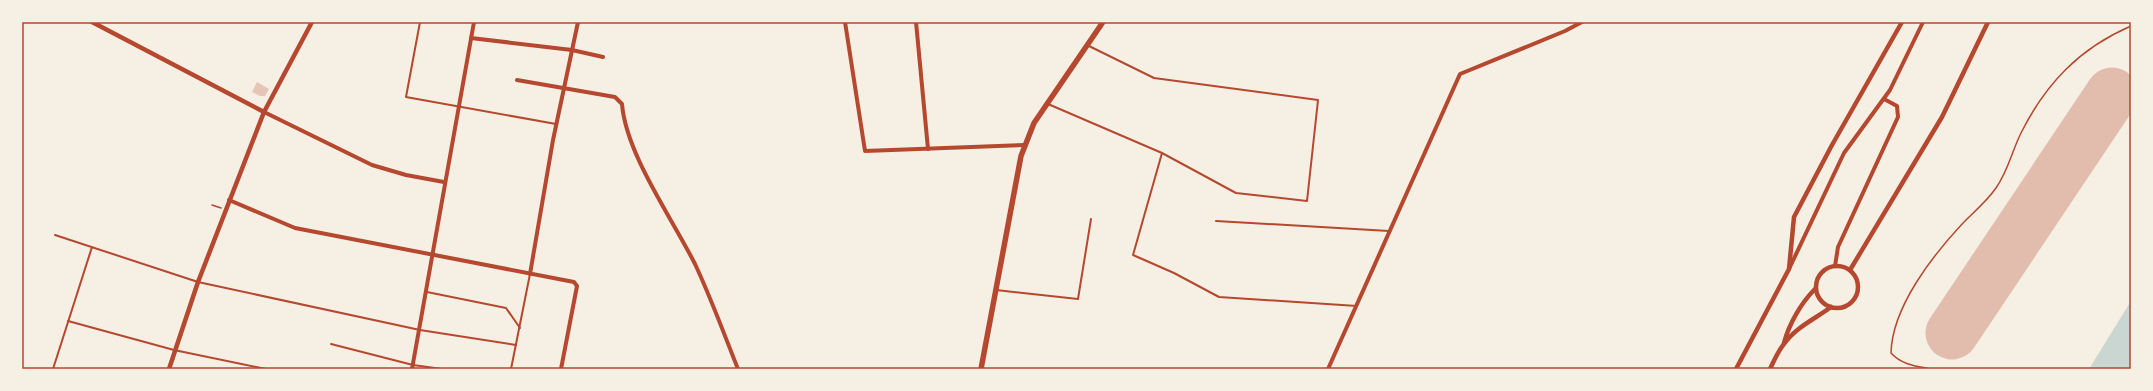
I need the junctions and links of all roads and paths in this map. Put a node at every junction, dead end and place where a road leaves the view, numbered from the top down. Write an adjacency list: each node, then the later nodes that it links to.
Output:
1 (92, 22): 23 (street)
2 (312, 22): 23 (street)
3 (420, 22): 22 (lane)
4 (474, 22): 14 (street)
5 (578, 22): 16 (street)
6 (845, 22): 26 (street)
7 (916, 22): 26 (street)
8 (1103, 22): 15 (main road)
9 (1582, 22): 32 (street)
10 (1902, 22): 37 (street)
11 (1923, 22): 20 (street)
12 (1988, 22): 38 (street)
13 (2131, 26): 65 (path)
14 (471, 38): 16 (street); 22 (street)
15 (1087, 45): 21 (main road); 27 (lane)
16 (572, 50): 17 (street); 19 (street)
17 (603, 57)
18 (517, 80): 19 (street)
19 (564, 88): 24 (street); 60 (street)
20 (1884, 99): 36 (street); 37 (street)
21 (1047, 103): 25 (main road); 27 (lane)
22 (458, 107): 24 (lane); 28 (street)
23 (264, 112): 28 (street); 29 (street)
24 (556, 124): 39 (street)
25 (1025, 146): 26 (street); 42 (main road)
26 (928, 149)
27 (1162, 153): 44 (lane)
28 (444, 182): 35 (street)
29 (228, 200): 35 (street); 40 (street)
30 (1091, 218): 42 (lane)
31 (1216, 221): 32 (lane)
32 (1390, 232): 44 (street)
33 (55, 235): 34 (lane)
34 (92, 247): 40 (lane); 46 (lane)
35 (433, 256): 39 (street); 43 (street)
36 (1835, 266): 38 (street); 41 (street)
37 (1789, 269): 63 (street)
38 (1850, 270): 45 (street)
39 (530, 274): 47 (lane); 59 (street)
40 (198, 282): 48 (lane); 52 (street)
41 (1815, 289): 45 (street); 50 (street)
42 (995, 290): 61 (main road)
43 (427, 292): 47 (lane); 48 (street)
44 (1357, 306): 62 (street)
45 (1831, 307): 50 (street)
46 (68, 322): 52 (lane); 54 (lane)
47 (520, 328): 51 (lane)
48 (420, 330): 51 (lane); 53 (street)
49 (331, 344): 53 (lane)
50 (1783, 344): 64 (street)
51 (516, 345): 58 (lane)
52 (174, 350): 55 (street); 56 (lane)
53 (412, 367): 57 (lane)
54 (53, 369)
55 (170, 369)
56 (266, 369)
57 (442, 369)
58 (512, 369)
59 (561, 369)
60 (738, 369)
61 (981, 369)
62 (1328, 369)
63 (1736, 369)
64 (1770, 369)
65 (1931, 369)

